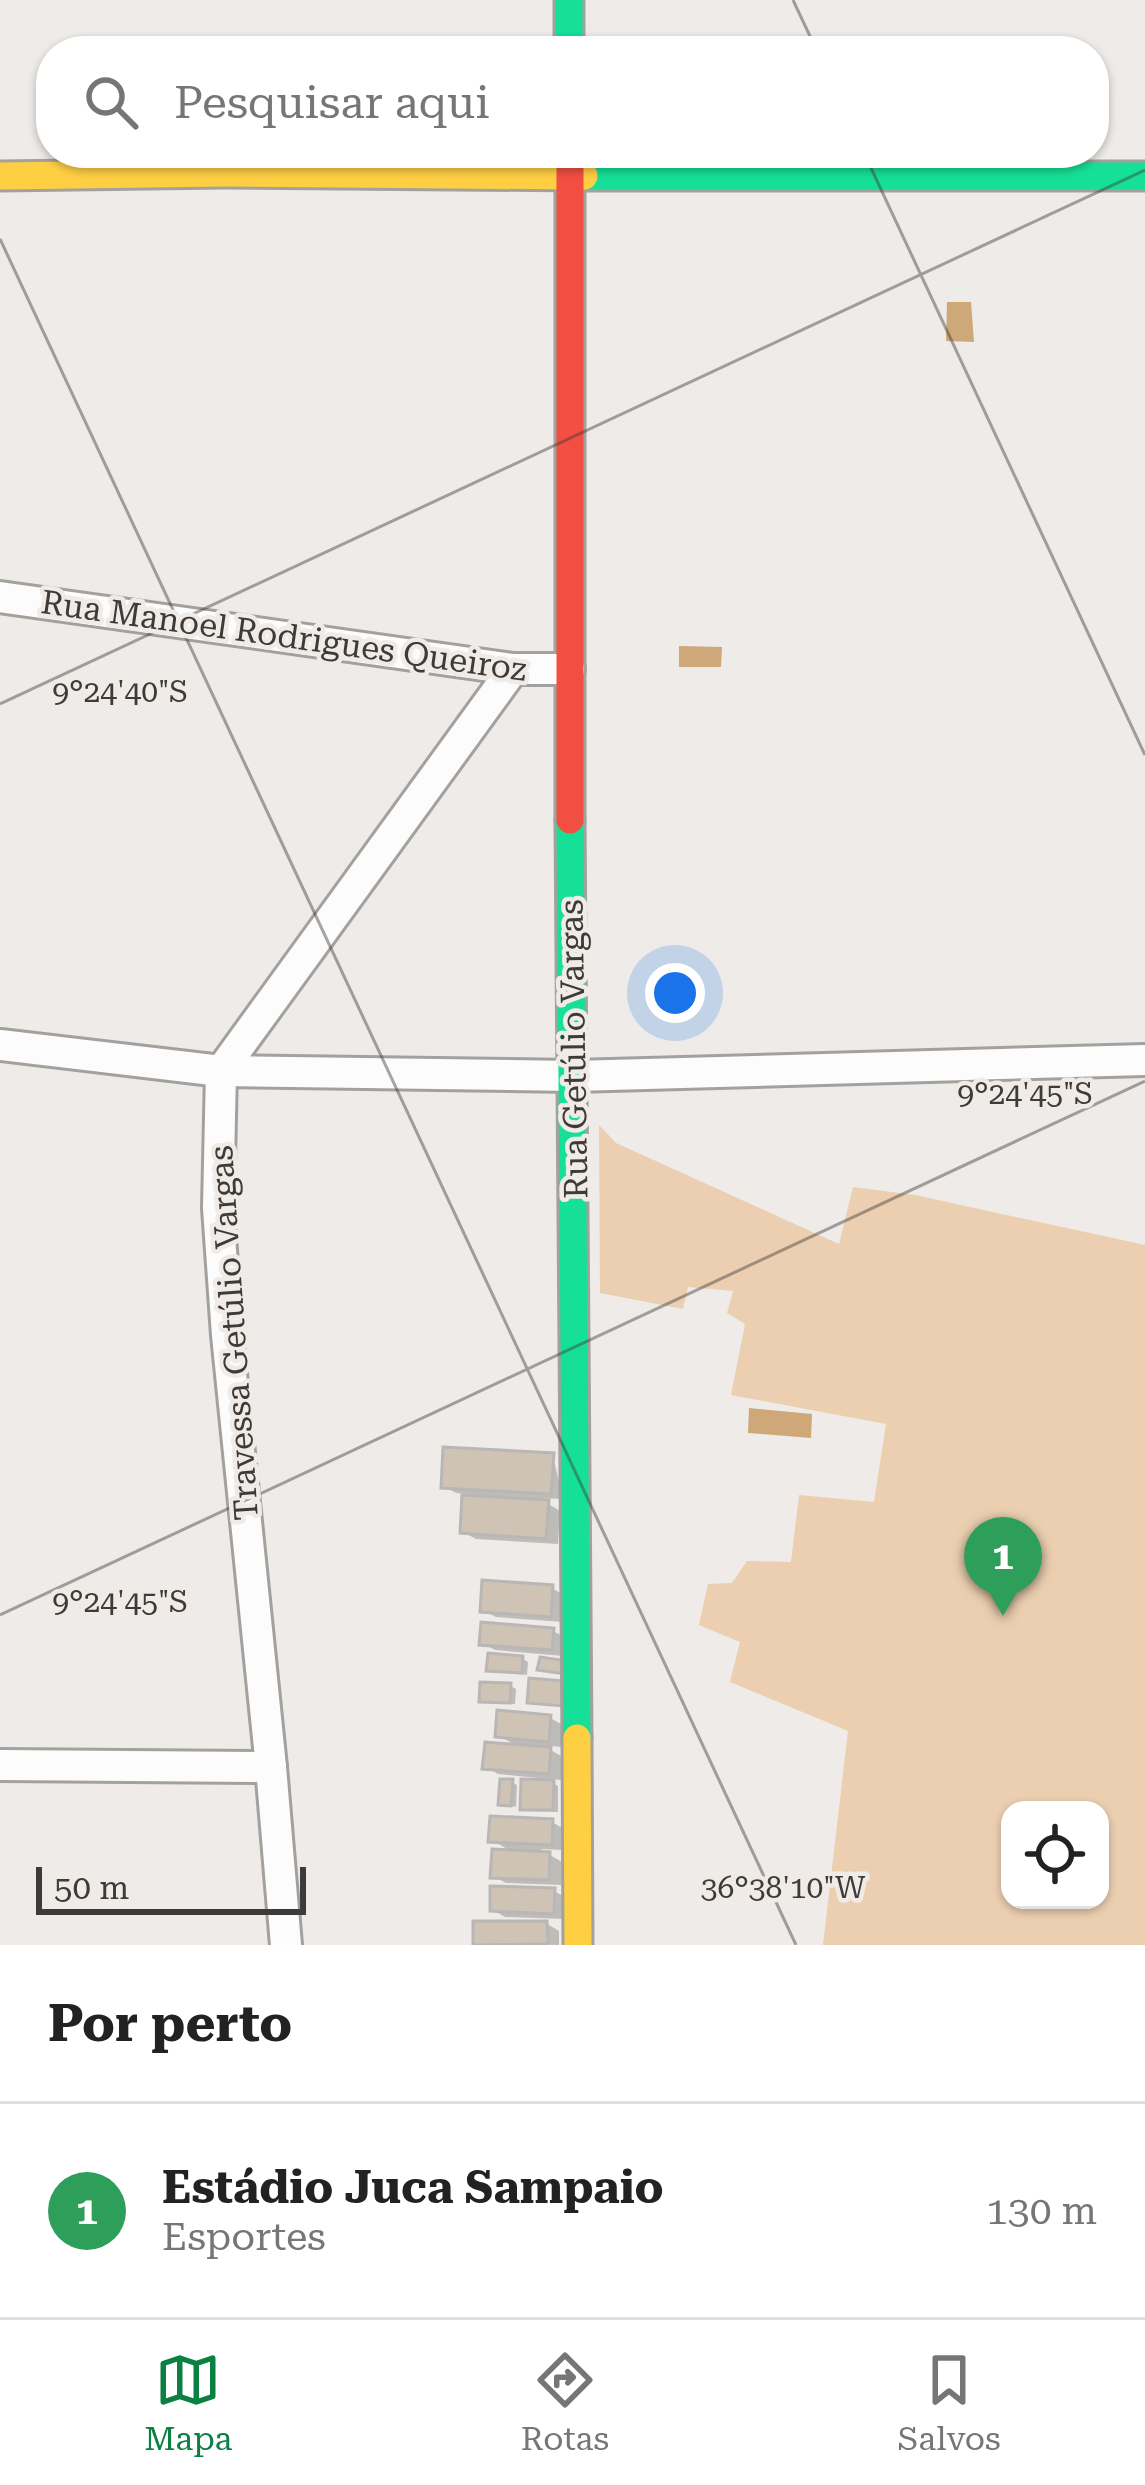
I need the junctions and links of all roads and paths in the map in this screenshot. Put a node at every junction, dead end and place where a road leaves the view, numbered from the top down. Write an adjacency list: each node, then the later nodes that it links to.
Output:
1 (568, 0): 2 (street)
2 (569, 36)
3 (422, 168): 6 (street)
4 (570, 168): 10 (street, Rua Getúlio Vargas)
5 (727, 168): 7 (street)
6 (0, 176)
7 (1145, 176)
8 (0, 597): 9 (street, Rua Manoel Rodrigues Queiroz)
9 (513, 669): 10 (street, Rua Manoel Rodrigues Queiroz); 13 (street)
10 (568, 669): 14 (street, Rua Getúlio Vargas)
11 (0, 1045): 13 (street)
12 (1145, 1060): 14 (street)
13 (220, 1070): 14 (street); 16 (street, Travessa Getúlio Vargas)
14 (574, 1076): 18 (street, Rua Getúlio Vargas)
15 (0, 1765): 16 (street)
16 (271, 1767): 17 (street, Travessa Getúlio Vargas)
17 (286, 1945)
18 (578, 1945)

